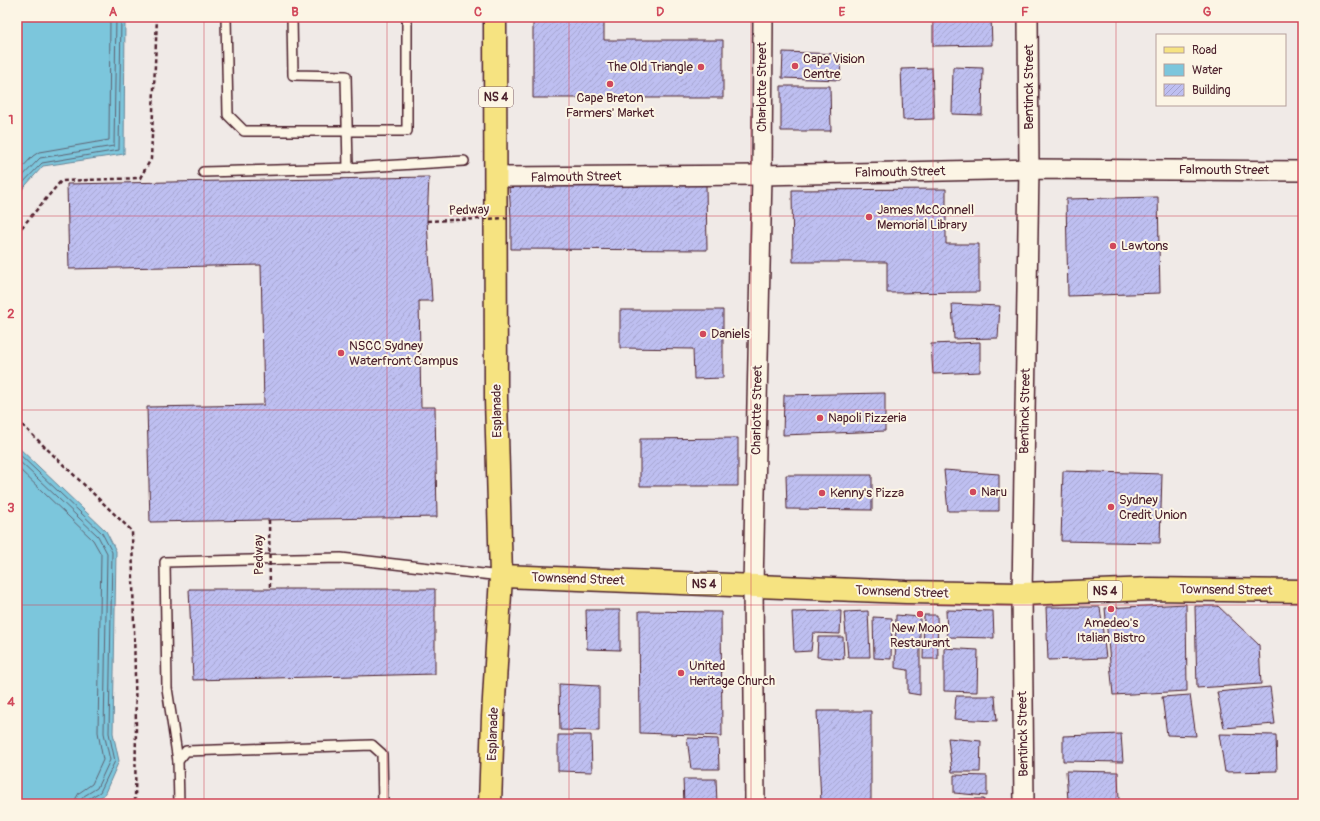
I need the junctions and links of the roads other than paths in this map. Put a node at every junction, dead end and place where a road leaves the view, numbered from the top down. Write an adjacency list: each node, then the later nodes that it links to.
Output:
1 (226, 17): 7 (lane)
2 (292, 17): 7 (lane)
3 (407, 17): 7 (lane)
4 (495, 17): 14 (main road, Esplanade / NS 4)
5 (762, 17): 13 (street, Charlotte Street)
6 (1028, 17): 10 (street, Bentinck Street)
7 (347, 131): 9 (lane)
8 (464, 161): 9 (lane)
9 (348, 168): 12 (lane)
10 (1029, 169): 11 (street, Falmouth Street); 13 (street, Falmouth Street); 18 (street, Bentinck Street)
11 (1303, 171)
12 (203, 172)
13 (762, 175): 14 (street, Falmouth Street); 16 (street, Charlotte Street)
14 (496, 178): 15 (main road, Esplanade / NS 4)
15 (501, 576): 16 (main road, Townsend Street / NS 4); 19 (lane); 22 (main road, Esplanade / NS 4)
16 (753, 586): 18 (main road, Townsend Street / NS 4); 23 (street, Charlotte Street)
17 (1303, 591): 18 (main road, Townsend Street / NS 4)
18 (1022, 594): 24 (street, Bentinck Street)
19 (178, 761): 20 (lane); 21 (lane)
20 (179, 804)
21 (383, 804)
22 (490, 804)
23 (755, 804)
24 (1024, 804)

